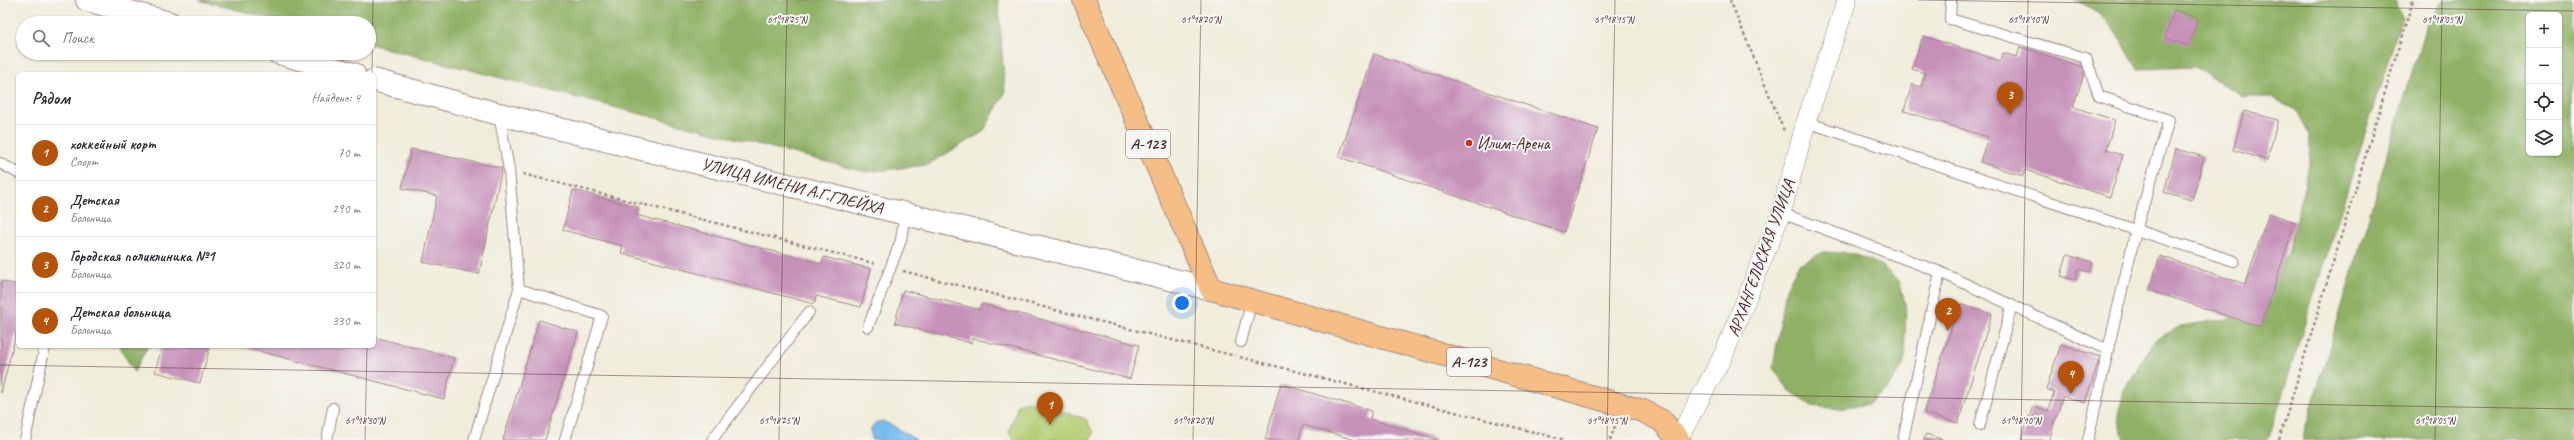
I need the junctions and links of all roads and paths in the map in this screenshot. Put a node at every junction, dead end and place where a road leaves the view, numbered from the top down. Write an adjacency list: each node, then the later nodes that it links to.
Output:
1 (87, 0): 7 (street)
2 (1084, 0): 25 (main road, А-123)
3 (1730, 0): 13 (path)
4 (1847, 0): 12 (street, АРХАНГЕЛЬСКАЯ УЛИЦА)
5 (1951, 0): 19 (lane)
6 (2413, 0): 44 (path)
7 (145, 16)
8 (303, 60): 9 (street)
9 (347, 72)
10 (376, 81): 11 (street, УЛИЦА ИМЕНИ А.Г.ГЛЕЙХА)
11 (499, 114): 15 (lane); 17 (street, УЛИЦА ИМЕНИ А.Г.ГЛЕЙХА)
12 (1806, 122): 13 (street, АРХАНГЕЛЬСКАЯ УЛИЦА); 19 (lane)
13 (1796, 160): 18 (street, АРХАНГЕЛЬСКАЯ УЛИЦА)
14 (0, 164): 16 (lane)
15 (509, 170): 21 (path); 24 (lane)
16 (16, 172)
17 (905, 213): 25 (street, УЛИЦА ИМЕНИ А.Г.ГЛЕЙХА); 29 (lane)
18 (1781, 213): 23 (lane); 41 (street, АРХАНГЕЛЬСКАЯ УЛИЦА)
19 (2136, 230): 20 (lane); 32 (lane)
20 (2234, 261)
21 (881, 265)
22 (896, 269): 40 (path)
23 (1940, 272): 27 (lane); 42 (lane)
24 (519, 289): 37 (lane); 38 (lane)
25 (1211, 289): 26 (main road)
26 (1252, 300): 30 (lane); 41 (main road, А-123)
27 (2012, 304): 32 (lane); 34 (lane)
28 (809, 312): 39 (lane)
29 (868, 327)
30 (1241, 342)
31 (45, 348): 35 (lane)
32 (2108, 350): 43 (lane)
33 (333, 408): 36 (lane)
34 (1980, 426)
35 (25, 440)
36 (327, 440)
37 (474, 440)
38 (565, 440)
39 (712, 440)
40 (1565, 440)
41 (1680, 440)
42 (1904, 440)
43 (2088, 440)
44 (2279, 440)

